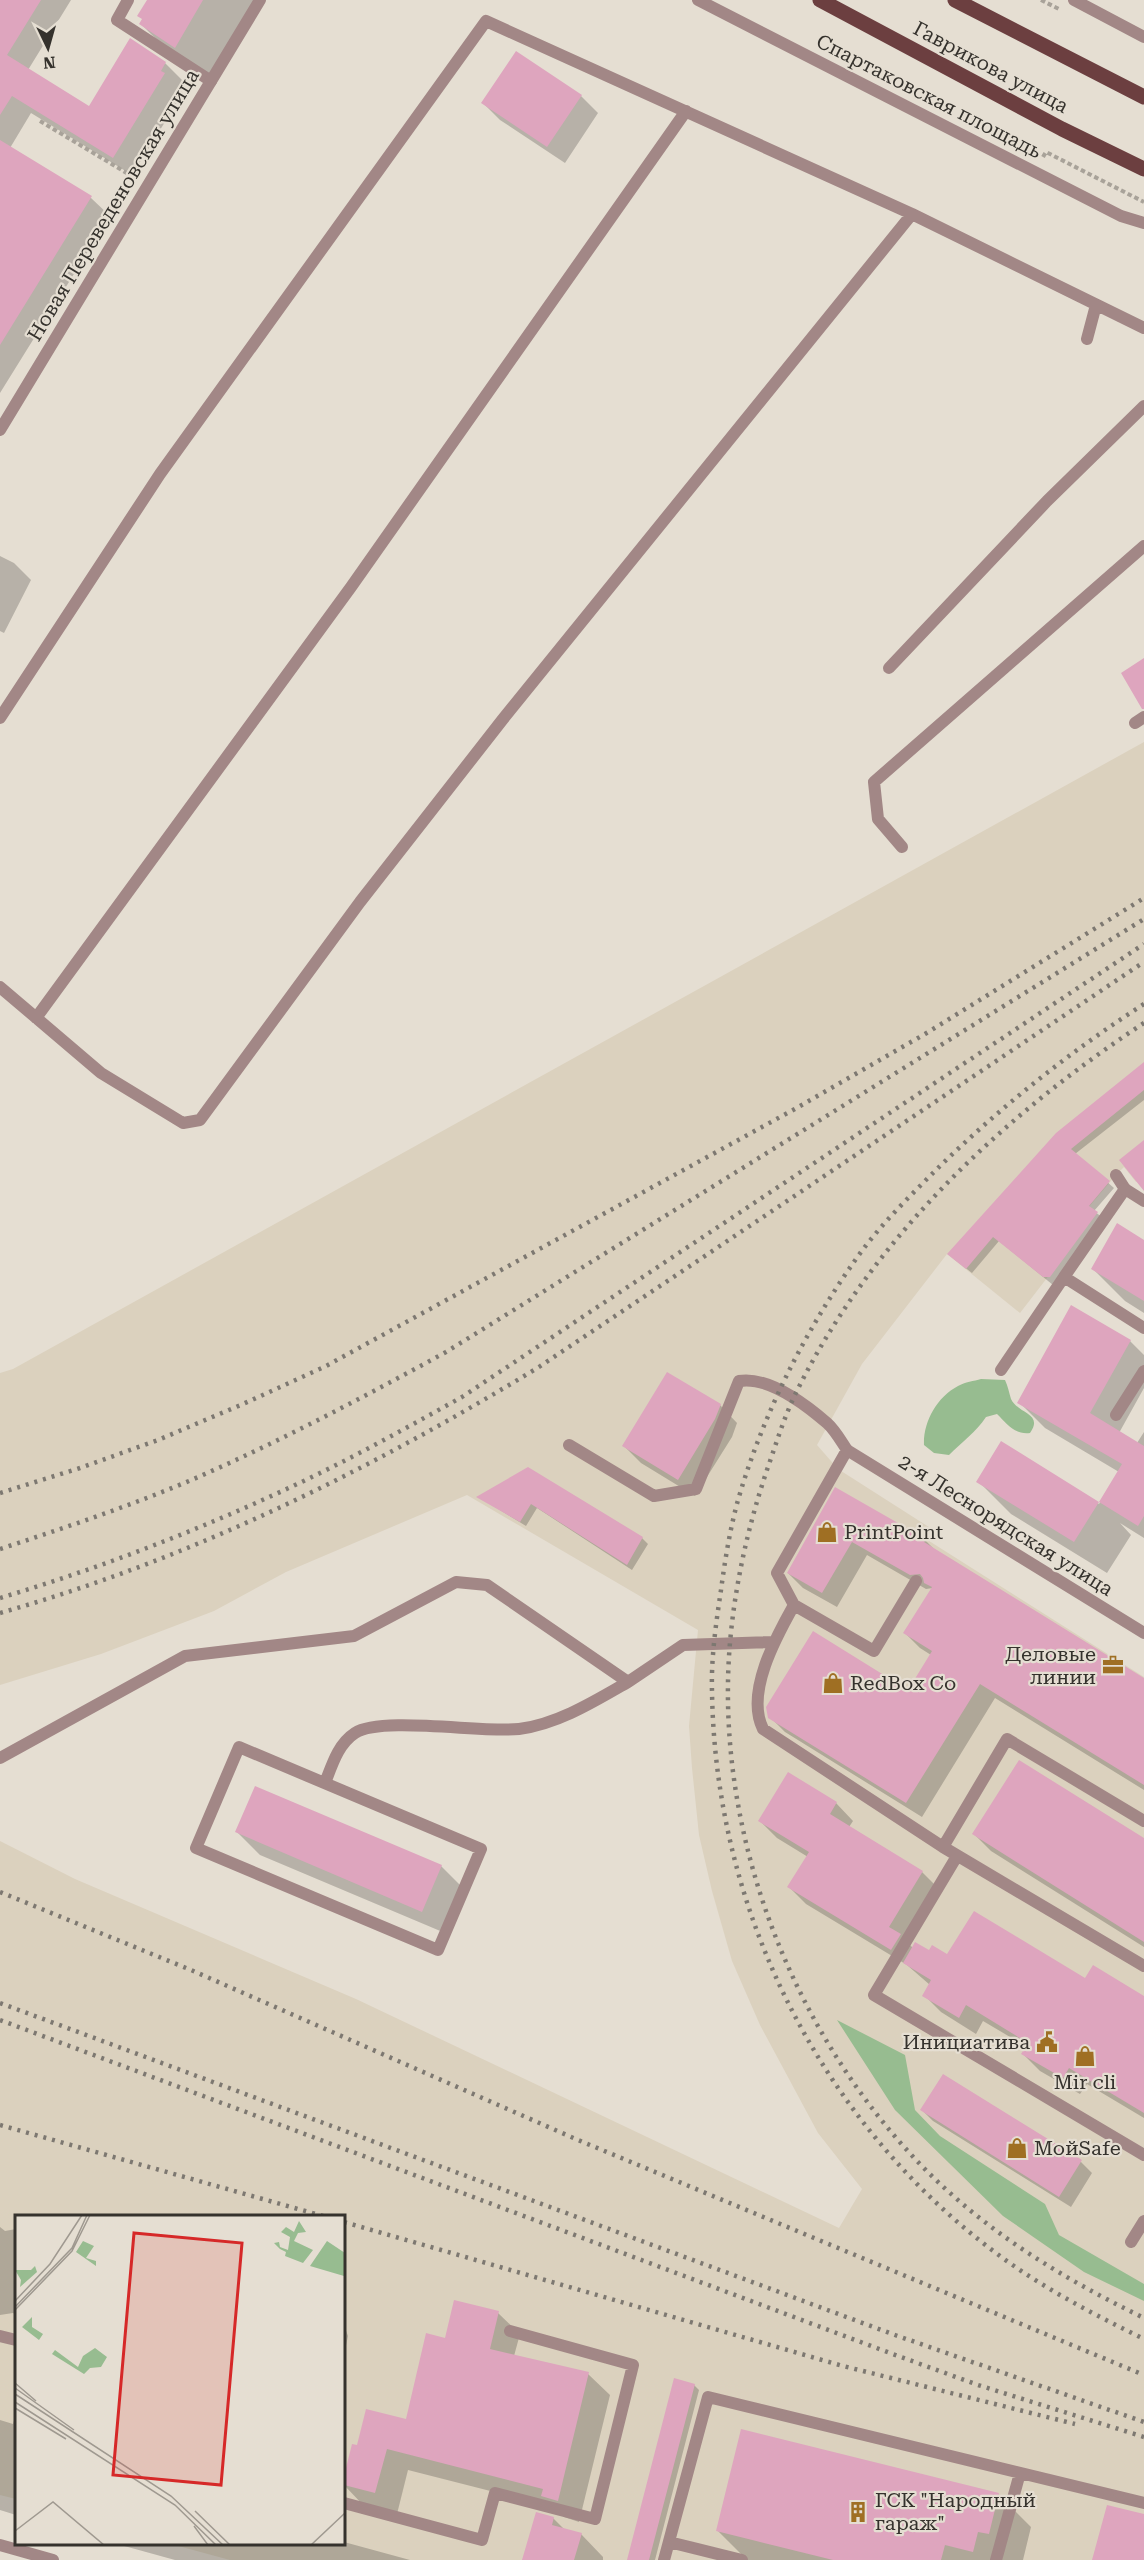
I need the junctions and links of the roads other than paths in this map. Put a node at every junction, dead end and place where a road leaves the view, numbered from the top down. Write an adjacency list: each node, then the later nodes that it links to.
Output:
1 (128, 0): 8 (street)
2 (260, 0): 8 (street, Новая Переведеновская улица)
3 (698, 0): 13 (street, Спартаковская площадь)
4 (820, 0): 11 (main road, Гаврикова улица)
5 (955, 0): 9 (main road)
6 (1074, 0): 7 (street)
7 (1144, 37)
8 (211, 81): 18 (street, Новая Переведеновская улица)
9 (1144, 98)
10 (686, 111): 12 (street); 21 (street); 24 (street)
11 (1144, 169)
12 (912, 214): 14 (street); 24 (street)
13 (1144, 224)
14 (1096, 305): 15 (street); 16 (street)
15 (1144, 328)
16 (1088, 339)
17 (1144, 406): 20 (street)
18 (0, 430)
19 (1144, 546): 22 (street)
20 (889, 668)
21 (0, 718)
22 (902, 847)
23 (0, 992): 24 (street)
24 (36, 1018)
25 (1116, 1175): 26 (street)
26 (1125, 1189): 27 (street); 28 (street)
27 (1144, 1201)
28 (1064, 1277): 29 (street); 30 (street)
29 (1144, 1328)
30 (1001, 1370)
31 (1144, 1371): 32 (street)
32 (1116, 1415)
33 (569, 1445): 34 (street)
34 (847, 1450): 36 (street); 37 (street, 2-я Леснорядская улица)
35 (916, 1581): 36 (street)
36 (794, 1605): 38 (street)
37 (1144, 1633)
38 (772, 1642): 39 (street); 43 (street)
39 (628, 1682): 40 (street); 41 (street)
40 (0, 1758)
41 (325, 1783): 41 (street)
42 (1144, 1821): 43 (street)
43 (943, 1847): 44 (street)
44 (957, 1856): 45 (street); 46 (street)
45 (1144, 1966)
46 (1144, 2155)
47 (1144, 2221): 48 (street)
48 (1131, 2242)
49 (510, 2331): 53 (street)
50 (0, 2336): 51 (street)
51 (15, 2340)
52 (1020, 2473): 54 (street); 55 (street); 60 (street)
53 (345, 2503)
54 (1144, 2503)
55 (669, 2542): 58 (street); 59 (street)
56 (0, 2545): 57 (street)
57 (53, 2560)
58 (664, 2560)
59 (742, 2560)
60 (996, 2560)

